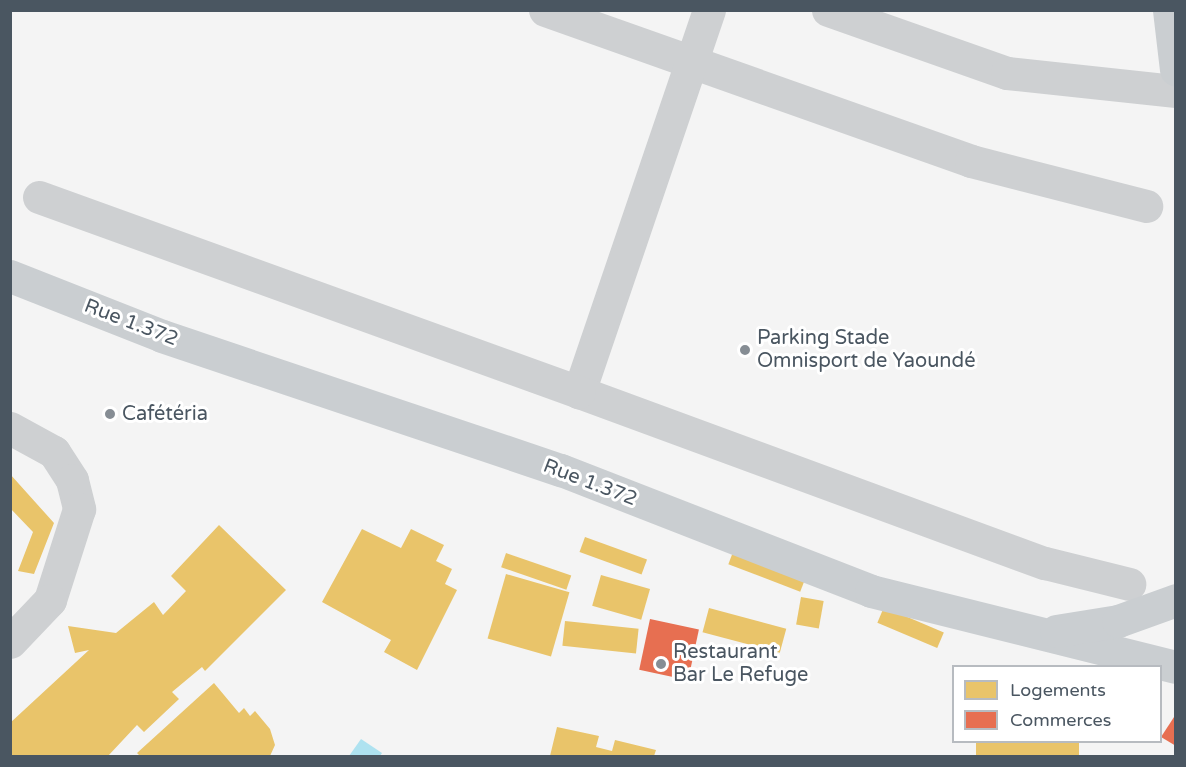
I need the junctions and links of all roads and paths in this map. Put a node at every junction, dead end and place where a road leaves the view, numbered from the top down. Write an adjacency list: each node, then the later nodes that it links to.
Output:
1 (545, 10): 5 (street)
2 (709, 10): 5 (street)
3 (828, 10): 7 (street)
4 (1169, 10): 6 (main road)
5 (692, 58): 9 (street); 11 (street)
6 (1176, 70)
7 (1176, 91)
8 (39, 196): 11 (street)
9 (1146, 206)
10 (10, 276): 15 (main road, Rue 1.372)
11 (579, 392): 13 (street)
12 (10, 428): 16 (street)
13 (1129, 584)
14 (1176, 600): 15 (main road)
15 (1038, 634): 17 (main road, Rue 1.372)
16 (10, 642)
17 (1176, 668)

